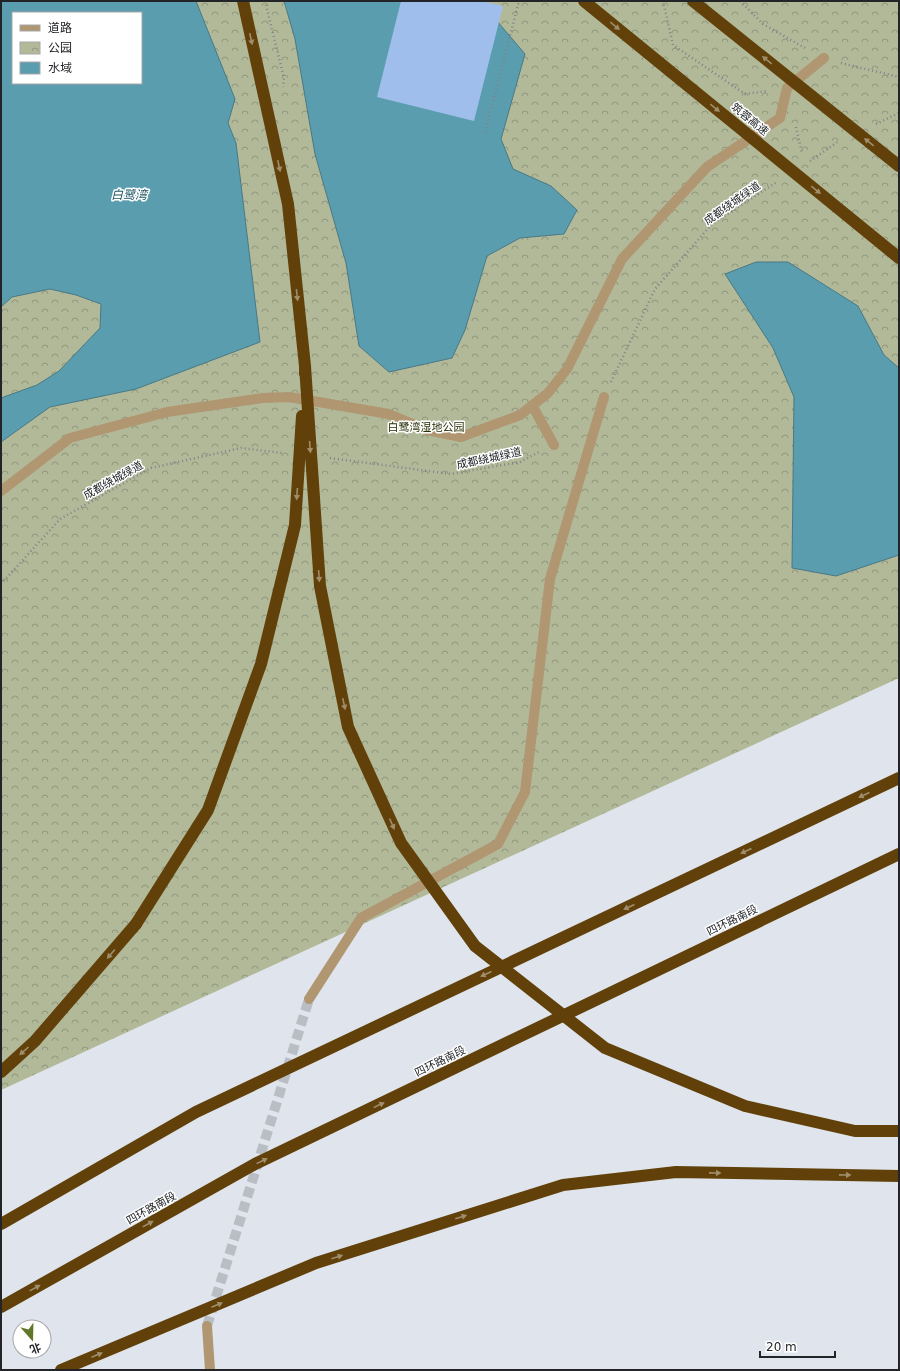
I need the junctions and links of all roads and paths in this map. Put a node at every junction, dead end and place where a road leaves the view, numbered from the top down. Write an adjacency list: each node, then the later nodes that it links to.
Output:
1 (243, 1): 18 (highway, one-way to 18, bridge)
2 (520, 1): 11 (path)
3 (584, 1): 17 (highway, 筑蓉高速, one-way to 17, bridge)
4 (663, 1): 7 (path)
5 (694, 1): 15 (highway, one-way to 5, bridge)
6 (824, 58): 7 (street)
7 (787, 88): 20 (street)
8 (899, 113): 9 (path)
9 (873, 125)
10 (796, 126): 13 (path)
11 (485, 132)
12 (840, 141): 14 (path)
13 (802, 157)
14 (804, 164)
15 (899, 166)
16 (778, 181): 19 (path, 成都绕城绿道)
17 (899, 258)
18 (305, 366): 29 (highway, one-way to 29, bridge); 30 (highway, one-way to 30, bridge)
19 (604, 397): 28 (street)
20 (532, 405): 21 (street); 24 (street)
21 (554, 446): 23 (path, 成都绕城绿道)
22 (287, 453): 25 (path, 成都绕城绿道)
23 (326, 458)
24 (1, 491)
25 (1, 584)
26 (899, 778): 32 (highway, one-way to 32)
27 (899, 854): 33 (highway, 四环路南段, one-way to 27)
28 (309, 999)
29 (1, 1072)
30 (899, 1131)
31 (899, 1176): 35 (highway, one-way to 31)
32 (1, 1224)
33 (1, 1307)
34 (207, 1326): 36 (street)
35 (61, 1370)
36 (210, 1370)

